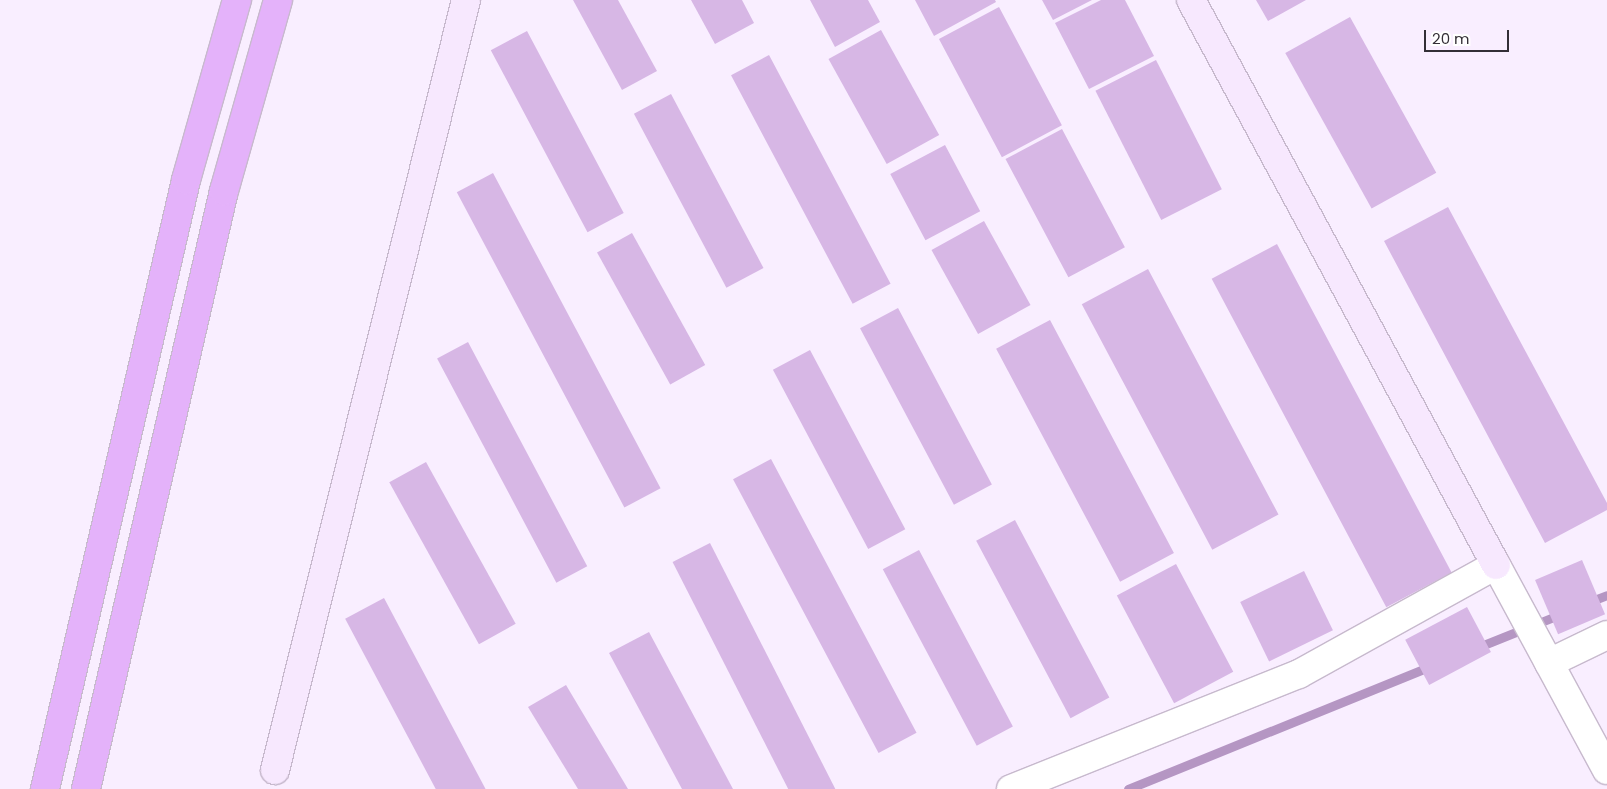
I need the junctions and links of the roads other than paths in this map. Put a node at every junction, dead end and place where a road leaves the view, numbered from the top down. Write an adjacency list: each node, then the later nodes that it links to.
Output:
1 (237, 0): 10 (highway)
2 (278, 0): 11 (highway)
3 (466, 0): 8 (street)
4 (1191, 0): 5 (street)
5 (1496, 565): 7 (street); 12 (street)
6 (1607, 635): 7 (street)
7 (1549, 663): 9 (street)
8 (275, 770)
9 (1607, 770)
10 (45, 789)
11 (86, 789)
12 (1011, 789)

